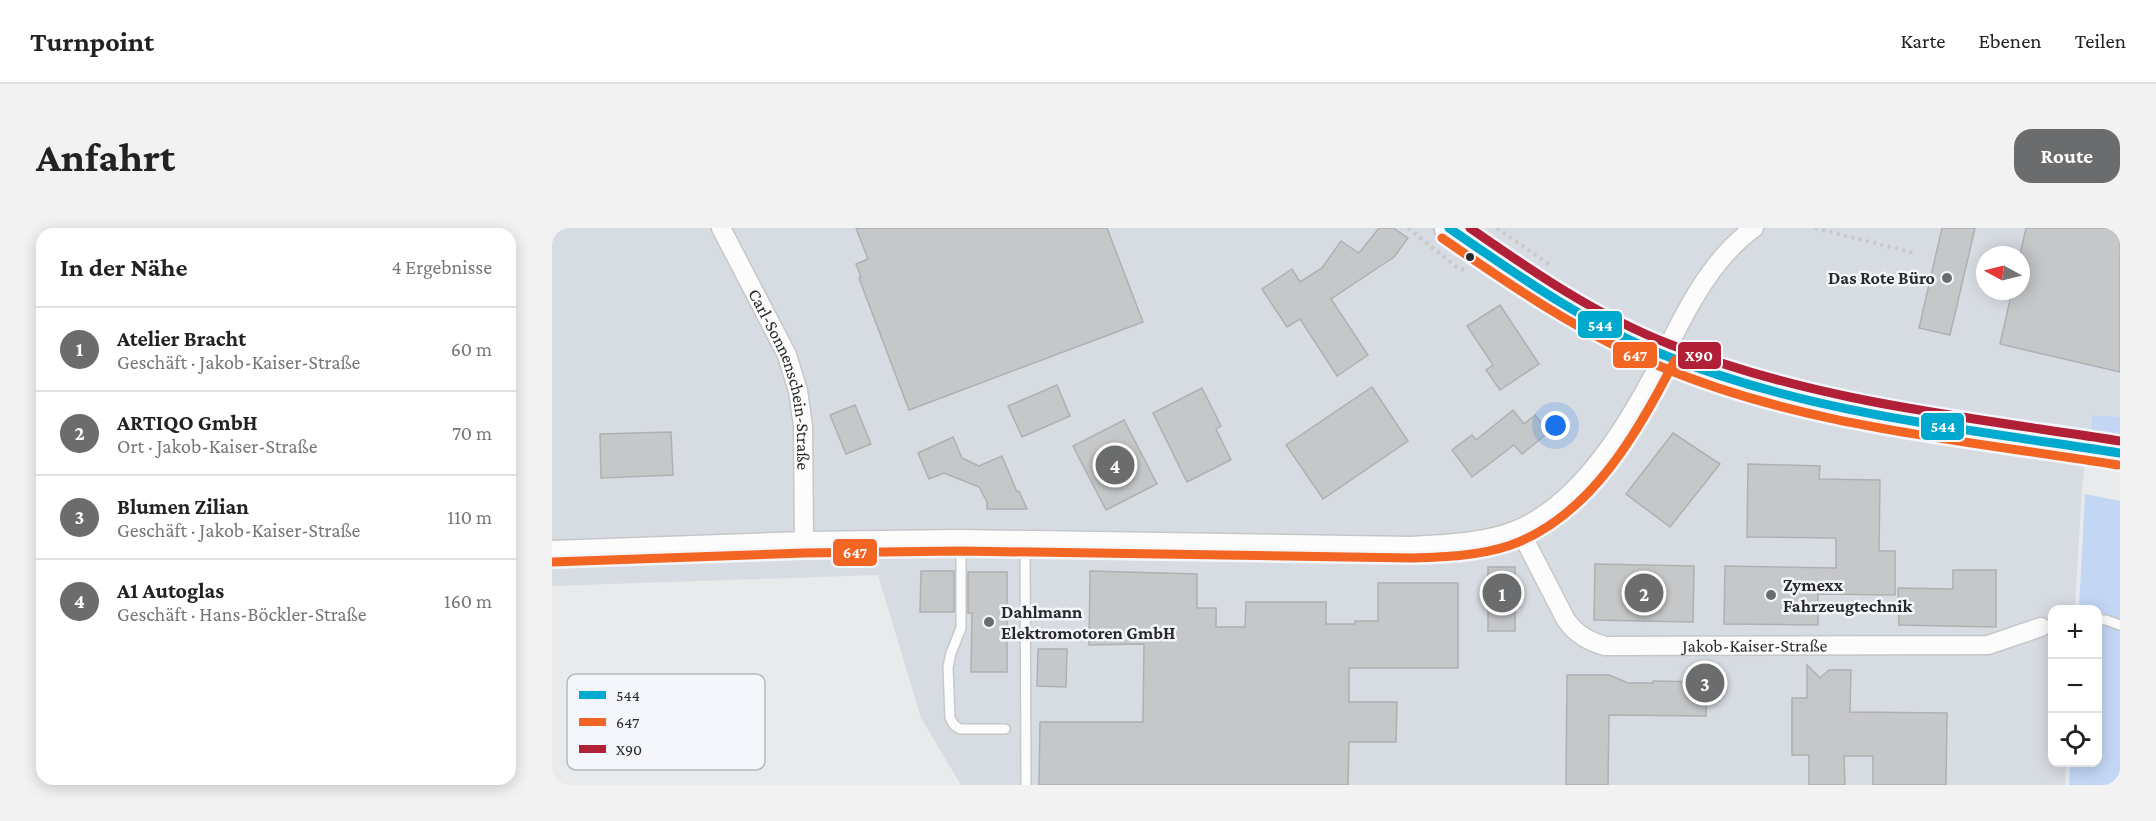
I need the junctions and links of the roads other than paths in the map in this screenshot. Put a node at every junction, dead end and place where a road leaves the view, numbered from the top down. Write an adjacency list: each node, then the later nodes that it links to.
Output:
1 (721, 228): 9 (street, Carl-Sonnenschein-Straße)
2 (1449, 228): 4 (main road)
3 (1754, 228): 4 (street)
4 (1664, 355): 5 (main road); 6 (street)
5 (2120, 453)
6 (1519, 528): 8 (street); 13 (street, Jakob-Kaiser-Straße)
7 (961, 539): 8 (street); 9 (street); 14 (lane)
8 (1025, 540): 15 (lane)
9 (804, 541): 10 (street)
10 (552, 550)
11 (2102, 620): 12 (lane)
12 (2120, 625)
13 (2047, 626)
14 (1005, 729)
15 (1026, 785)

